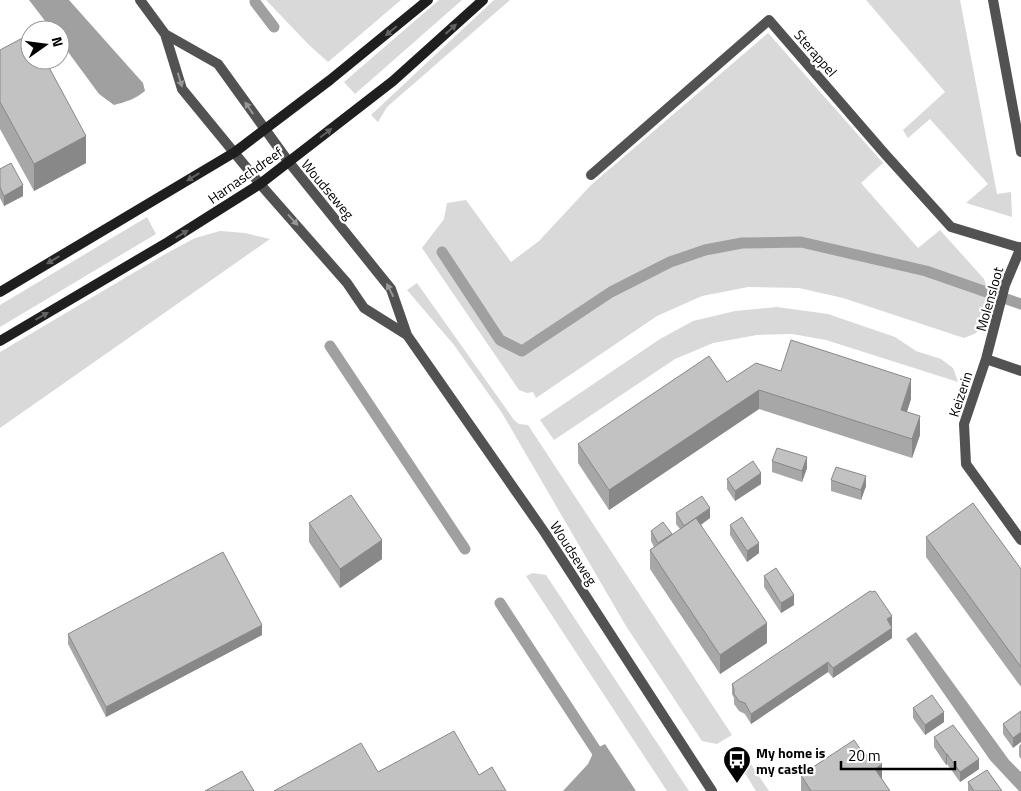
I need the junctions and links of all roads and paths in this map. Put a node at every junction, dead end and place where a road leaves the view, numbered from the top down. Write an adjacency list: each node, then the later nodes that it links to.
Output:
1 (140, 0): 5 (street, Woudseweg)
2 (428, 0): 6 (street, Harnaschdreef, one-way to 6)
3 (483, 0): 9 (street, Harnaschdreef, one-way to 3)
4 (993, 0): 8 (street)
5 (165, 34): 6 (street, Woudseweg, one-way to 5); 7 (street, Woudseweg, one-way to 7)
6 (264, 130): 7 (street, Harnaschdreef); 9 (street, Woudseweg)
7 (235, 152): 11 (street, Woudseweg); 13 (street, Harnaschdreef, one-way to 13)
8 (1021, 152)
9 (288, 162): 11 (street, Harnaschdreef); 14 (street, Woudseweg, one-way to 9)
10 (591, 175): 12 (street, Sterappel)
11 (260, 184): 14 (street, Woudseweg, one-way to 14); 15 (street, Harnaschdreef, one-way to 11)
12 (1021, 248): 16 (street, Molensloot)
13 (0, 292)
14 (406, 335): 19 (street, Woudseweg)
15 (0, 341)
16 (986, 359): 17 (street); 18 (street, Keizerin)
17 (1021, 371)
18 (1021, 540)
19 (712, 791)

